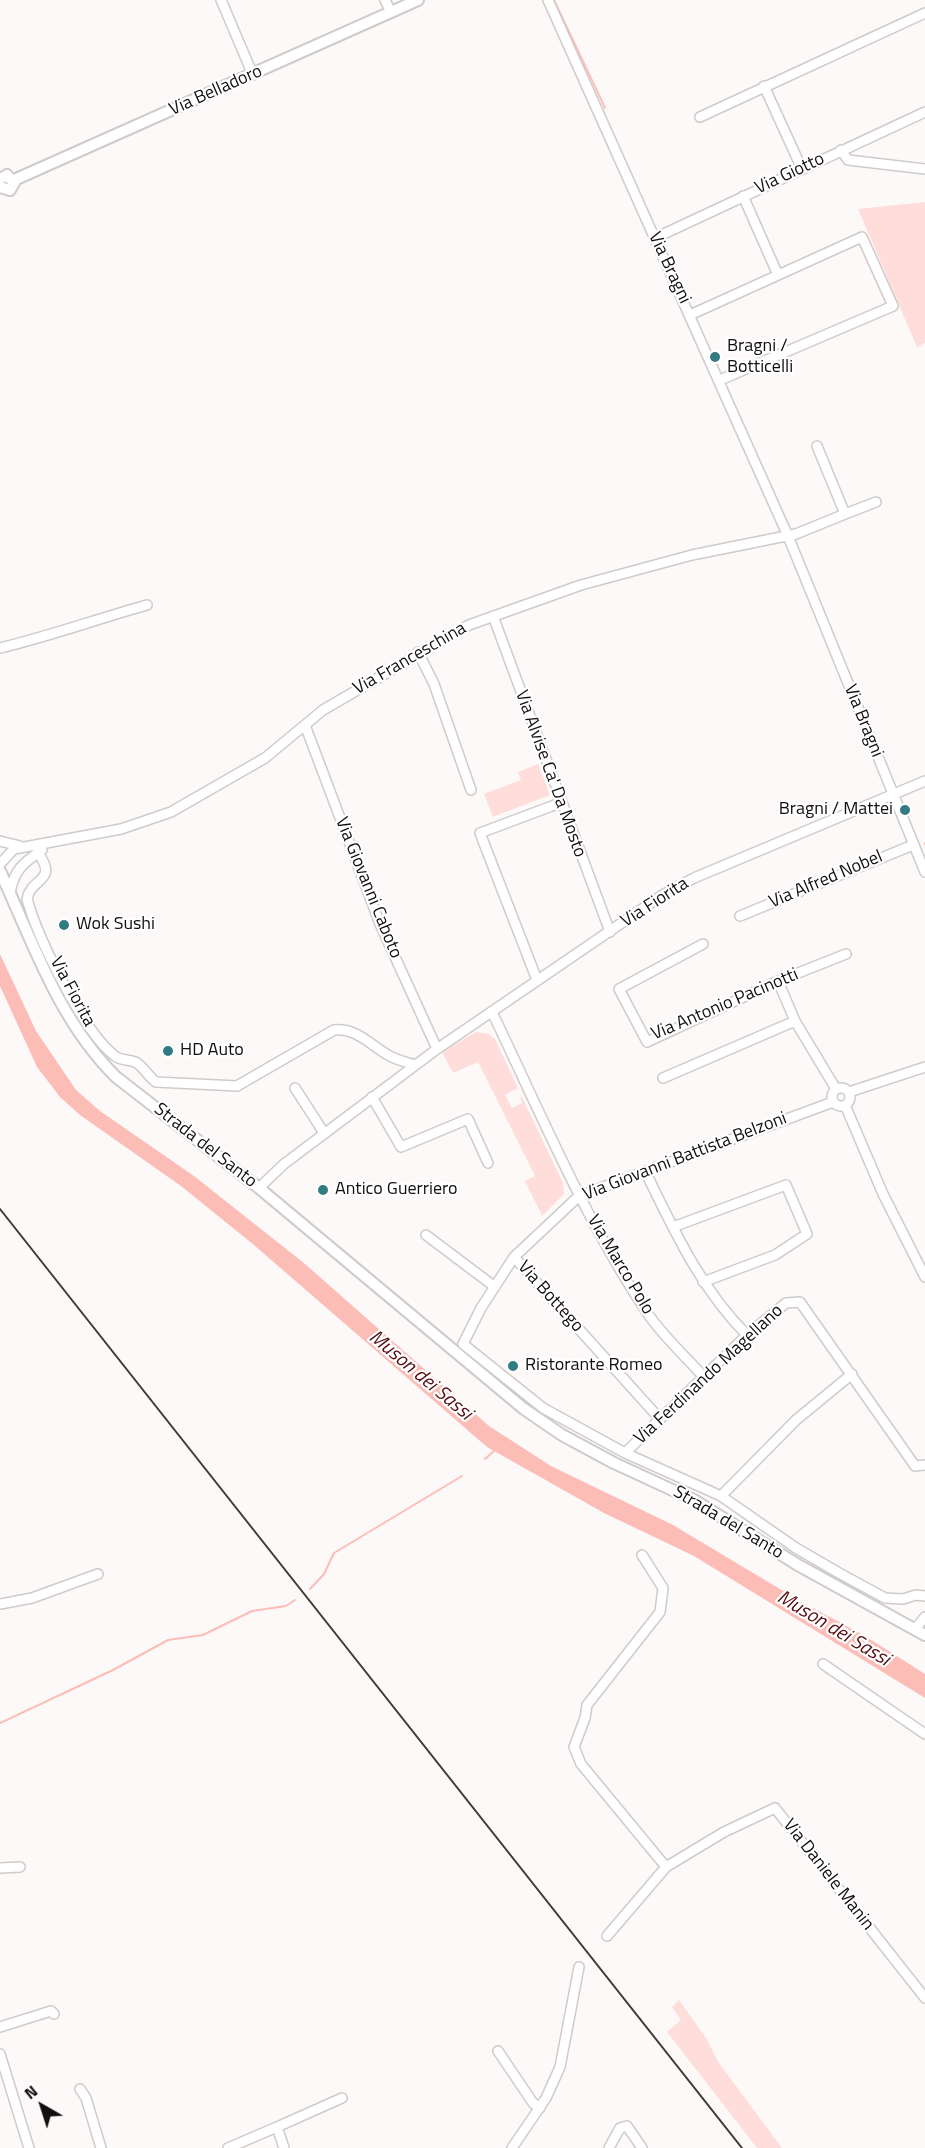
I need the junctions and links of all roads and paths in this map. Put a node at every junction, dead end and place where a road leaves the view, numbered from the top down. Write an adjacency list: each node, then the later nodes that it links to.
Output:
1 (221, 0): 7 (street)
2 (385, 0): 5 (street)
3 (418, 0): 5 (main road, Via Belladoro)
4 (548, 0): 17 (street, Via Bragni)
5 (391, 12): 7 (main road, Via Belladoro)
6 (925, 13): 8 (street)
7 (253, 75): 14 (main road, Via Belladoro)
8 (764, 86): 10 (street); 12 (street)
9 (925, 112): 11 (street, Via Giotto)
10 (700, 117)
11 (841, 150): 12 (street, Via Giotto); 13 (street)
12 (802, 169): 16 (street, Via Giotto)
13 (925, 170)
14 (4, 176): 15 (main road, Via Belladoro)
15 (0, 187)
16 (743, 196): 17 (street, Via Giotto); 18 (street)
17 (655, 238): 19 (street, Via Bragni)
18 (778, 275): 19 (street); 20 (street)
19 (690, 315): 20 (street, Via Bragni)
20 (720, 380): 24 (street, Via Bragni)
21 (817, 446): 23 (street)
22 (876, 502): 23 (street)
23 (845, 514): 24 (street)
24 (788, 536): 26 (street, Via Franceschina); 32 (street, Via Bragni)
25 (147, 605): 27 (street)
26 (493, 616): 28 (street, Via Franceschina); 33 (street, Via Alvise Ca' Da Mosto)
27 (0, 648)
28 (418, 652): 29 (street, Via Franceschina); 31 (street)
29 (305, 725): 35 (street, Via Franceschina); 51 (street, Via Giovanni Caboto)
30 (925, 781): 32 (street, Via Fiorita)
31 (471, 790)
32 (892, 794): 36 (street, Via Bragni); 44 (street, Via Fiorita)
33 (560, 803): 44 (street, Via Alvise Ca' Da Mosto); 47 (street)
34 (0, 841): 37 (street, Via Franceschina)
35 (60, 841): 37 (street, Via Franceschina); 38 (street, Via Franceschina)
36 (913, 845): 41 (street, Via Bragni); 43 (street, Via Alfred Nobel)
37 (26, 847): 40 (street, Via Franceschina)
38 (38, 853): 39 (street, Via Franceschina); 52 (street, Via Fiorita)
39 (21, 865): 40 (street, Via Franceschina); 42 (street)
40 (0, 867): 42 (main road, Strada del Santo)
41 (925, 872)
42 (10, 894): 64 (main road, Strada del Santo)
43 (740, 916)
44 (610, 932): 47 (street, Via Fiorita)
45 (703, 944): 48 (street, Via Antonio Pacinotti)
46 (846, 954): 48 (street, Via Antonio Pacinotti)
47 (537, 980): 49 (street, Via Fiorita)
48 (778, 981): 50 (street)
49 (492, 1012): 51 (street, Via Fiorita); 65 (street, Via Marco Polo)
50 (795, 1021): 54 (street); 56 (street)
51 (437, 1049): 52 (street, Via Fiorita)
52 (415, 1065): 58 (street, Via Fiorita)
53 (925, 1067): 57 (street)
54 (663, 1078)
55 (295, 1088): 61 (street)
56 (836, 1089): 57 (street); 59 (street)
57 (849, 1092): 60 (street)
58 (372, 1097): 61 (street, Via Fiorita); 62 (street)
59 (833, 1102): 60 (street); 63 (street, Via Giovanni Battista Belzoni)
60 (845, 1105): 69 (street)
61 (324, 1133): 64 (street, Via Fiorita)
62 (489, 1163)
63 (645, 1171): 65 (street, Via Giovanni Battista Belzoni); 66 (street)
64 (259, 1188): 75 (main road, Strada del Santo)
65 (579, 1196): 68 (street, Via Giovanni Battista Belzoni); 77 (street, Via Marco Polo)
66 (673, 1227): 70 (street); 70 (street)
67 (426, 1235): 71 (street)
68 (514, 1257): 71 (street, Via Giovanni Battista Belzoni); 78 (street, Via Bottego)
69 (925, 1277)
70 (703, 1282): 72 (street)
71 (495, 1287): 73 (street, Via Giovanni Battista Belzoni)
72 (747, 1335): 76 (street, Via Ferdinando Magellano); 77 (street, Via Ferdinando Magellano)
73 (464, 1344): 74 (street, Strada del Santo)
74 (482, 1360): 75 (street); 79 (street, Strada del Santo)
75 (475, 1369): 82 (main road, Strada del Santo)
76 (852, 1374): 80 (street, Via Ferdinando Magellano); 83 (street)
77 (703, 1376): 78 (street, Via Ferdinando Magellano)
78 (658, 1419): 79 (street, Via Ferdinando Magellano)
79 (625, 1453): 81 (street, Strada del Santo)
80 (925, 1465)
81 (670, 1473): 82 (street); 83 (street, Strada del Santo)
82 (664, 1486): 85 (main road, Strada del Santo)
83 (721, 1496): 84 (street, Strada del Santo)
84 (748, 1515): 85 (street); 88 (street, Strada del Santo)
85 (740, 1529): 91 (main road, Strada del Santo)
86 (642, 1556): 96 (street)
87 (98, 1574): 89 (street)
88 (925, 1596)
89 (0, 1604)
90 (925, 1617): 91 (street)
91 (915, 1629): 92 (main road, Strada del Santo)
92 (925, 1635)
93 (823, 1664): 94 (street)
94 (925, 1734)
95 (20, 1867): 97 (street)
96 (666, 1867): 98 (street, Via Daniele Manin); 100 (street, Via Daniele Manin)
97 (0, 1868)
98 (607, 1936)
99 (579, 1967): 107 (street)
100 (925, 1998)
101 (54, 2014): 102 (street)
102 (0, 2027)
103 (498, 2051): 107 (street)
104 (0, 2054): 109 (street)
105 (81, 2089): 110 (street)
106 (342, 2098): 108 (street)
107 (540, 2108): 113 (street)
108 (277, 2127): 111 (street); 112 (street)
109 (29, 2148)
110 (101, 2148)
111 (228, 2148)
112 (284, 2148)
113 (512, 2148)
114 (609, 2148): 115 (street)
115 (642, 2148)

